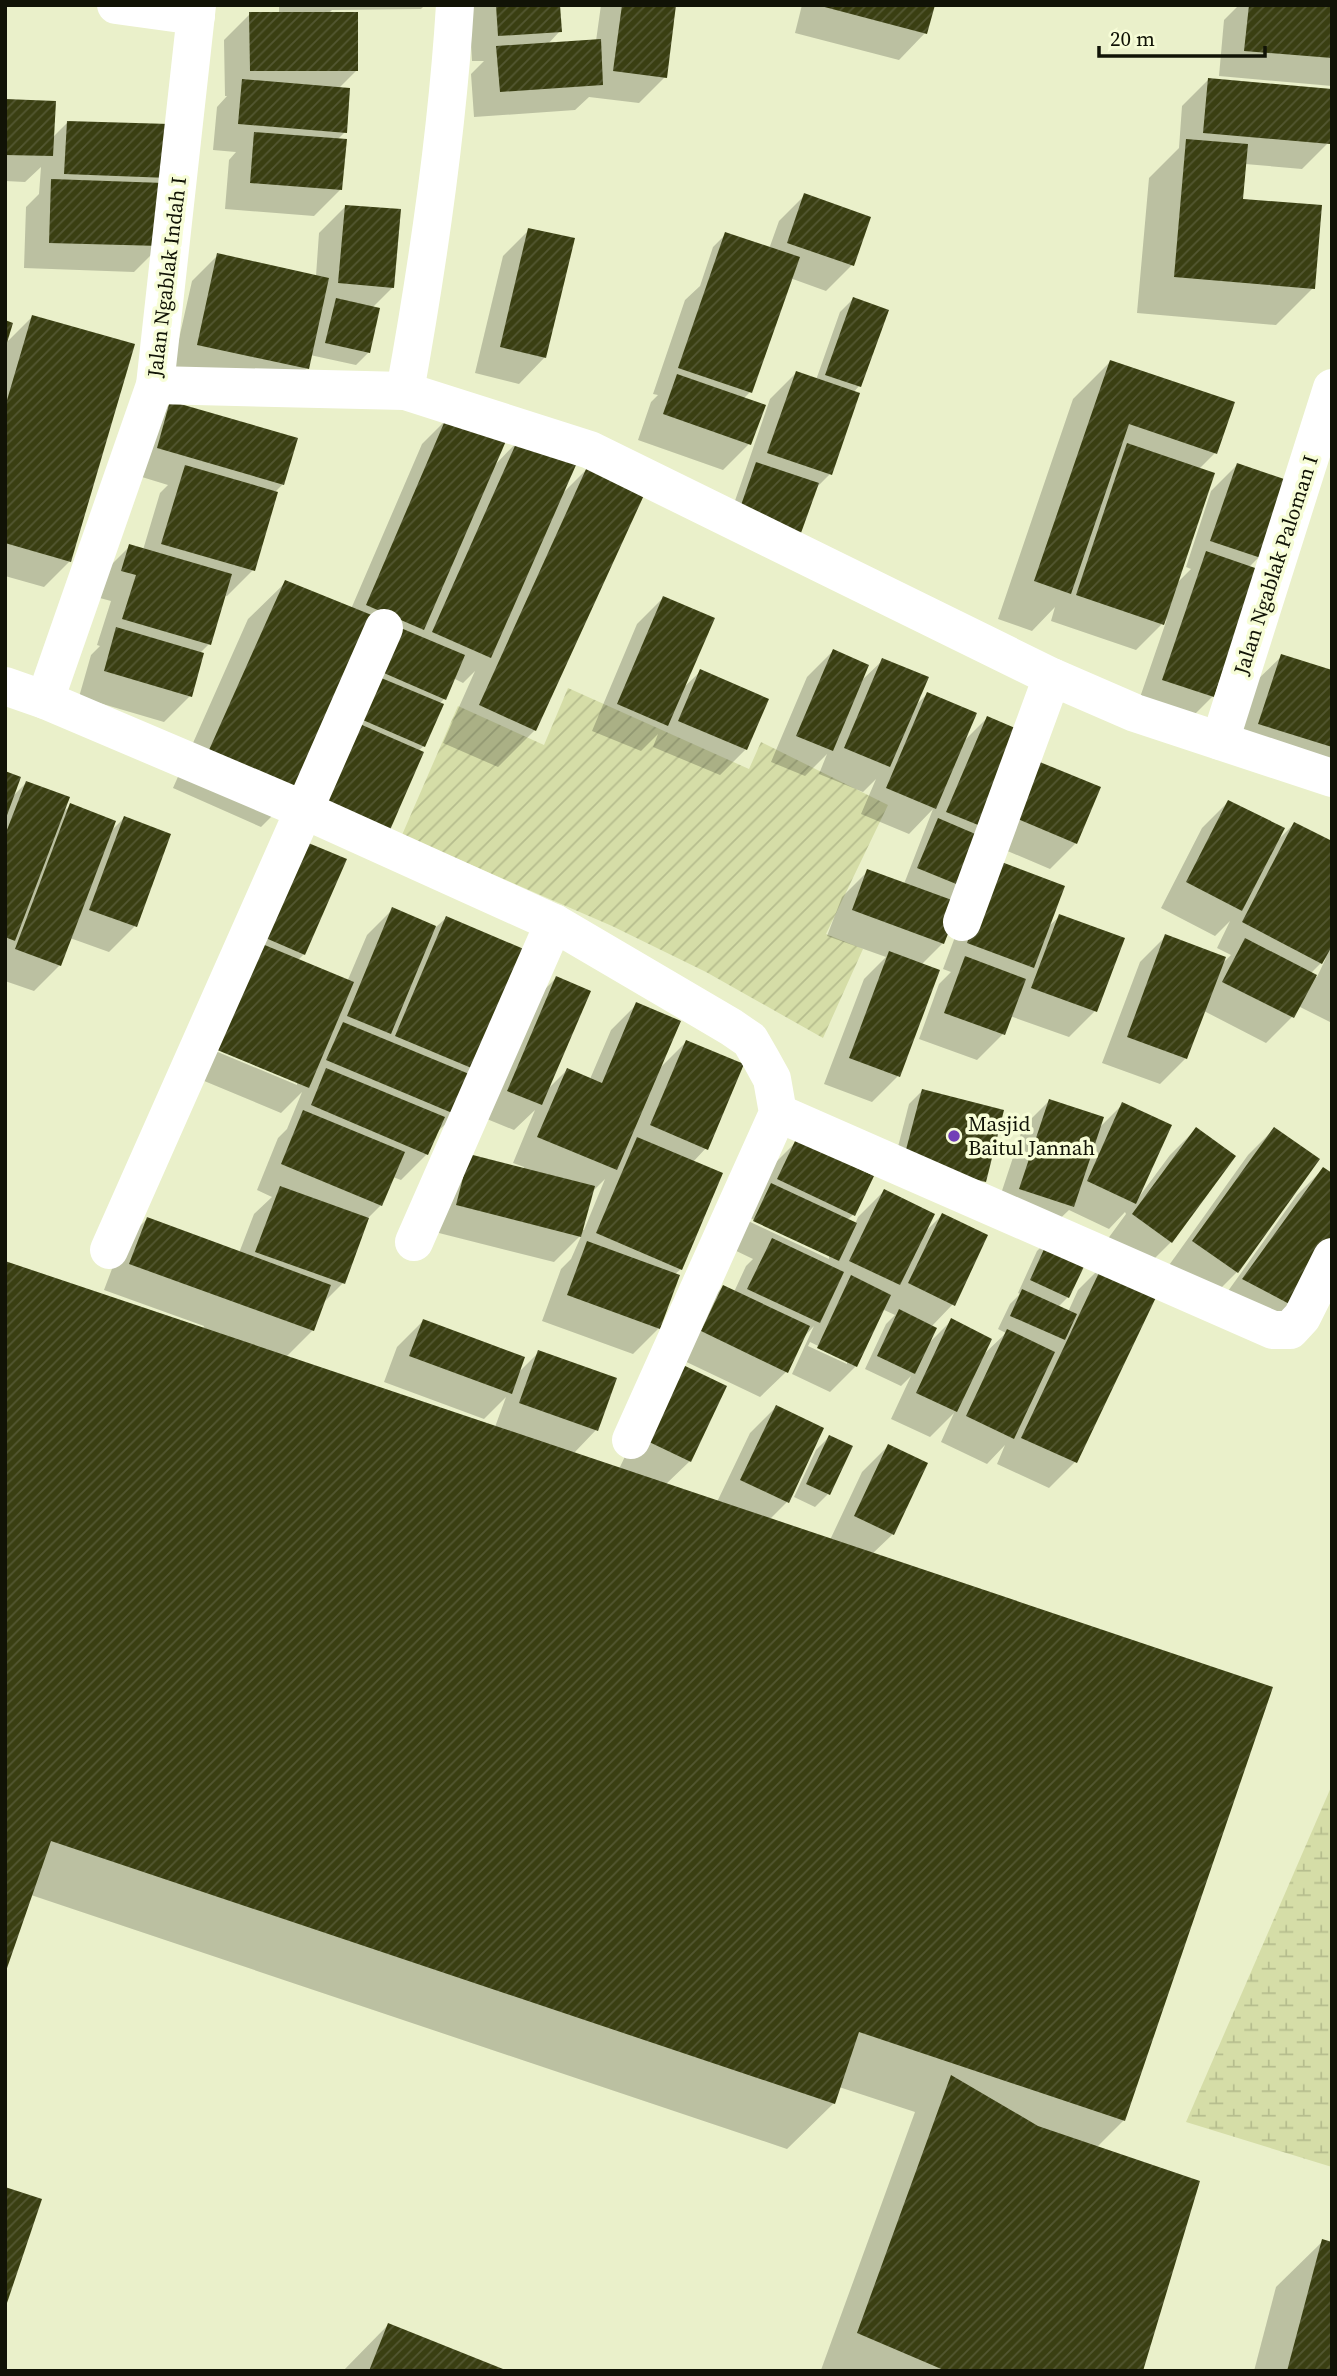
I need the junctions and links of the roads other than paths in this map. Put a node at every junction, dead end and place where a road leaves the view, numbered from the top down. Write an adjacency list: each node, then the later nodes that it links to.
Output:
1 (116, 5): 3 (street)
2 (455, 5): 6 (street)
3 (197, 11): 4 (street, Jalan Ngablak Indah I)
4 (155, 385): 6 (street); 10 (street, Jalan Ngablak Indah I)
5 (1332, 388): 11 (street, Jalan Ngablak Paloman I)
6 (405, 391): 8 (street)
7 (384, 628): 13 (street)
8 (1052, 677): 11 (street); 14 (street)
9 (5, 686): 10 (street)
10 (45, 700): 13 (street)
11 (1220, 741): 12 (street)
12 (1332, 778)
13 (304, 810): 15 (street); 18 (street)
14 (962, 922)
15 (554, 923): 16 (street); 17 (street)
16 (778, 1113): 19 (street); 20 (street)
17 (414, 1242)
18 (109, 1250)
19 (1332, 1257)
20 (631, 1440)

